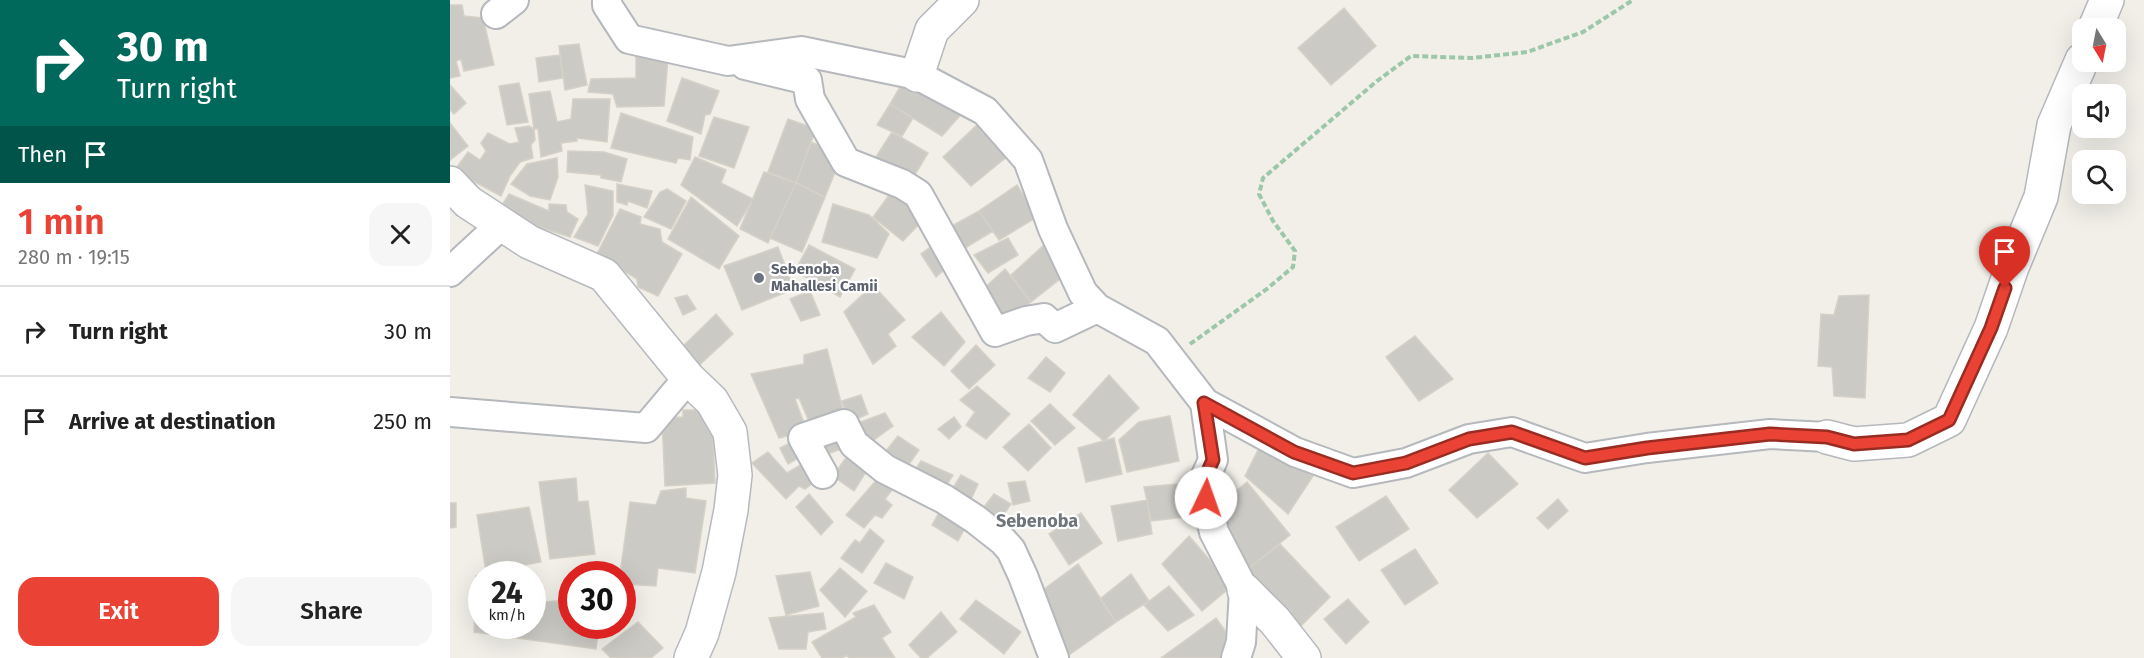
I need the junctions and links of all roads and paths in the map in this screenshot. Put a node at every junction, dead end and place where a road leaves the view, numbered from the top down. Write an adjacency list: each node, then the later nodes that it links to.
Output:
1 (607, 0): 6 (street)
2 (962, 0): 8 (street)
3 (1633, 0): 13 (path)
4 (2107, 0): 5 (street)
5 (2099, 18)
6 (728, 61): 8 (street); 12 (street)
7 (2077, 72): 17 (street)
8 (917, 75): 12 (street)
9 (450, 183): 10 (street)
10 (502, 224): 11 (street); 14 (street)
11 (450, 272)
12 (1096, 309): 13 (street)
13 (1170, 358): 15 (street)
14 (688, 378): 16 (street); 20 (street)
15 (1204, 403): 17 (street); 19 (street)
16 (450, 412)
17 (1827, 437)
18 (823, 474): 21 (street)
19 (1244, 590): 22 (street); 23 (street)
20 (691, 658)
21 (1054, 658)
22 (1236, 658)
23 (1304, 658)

